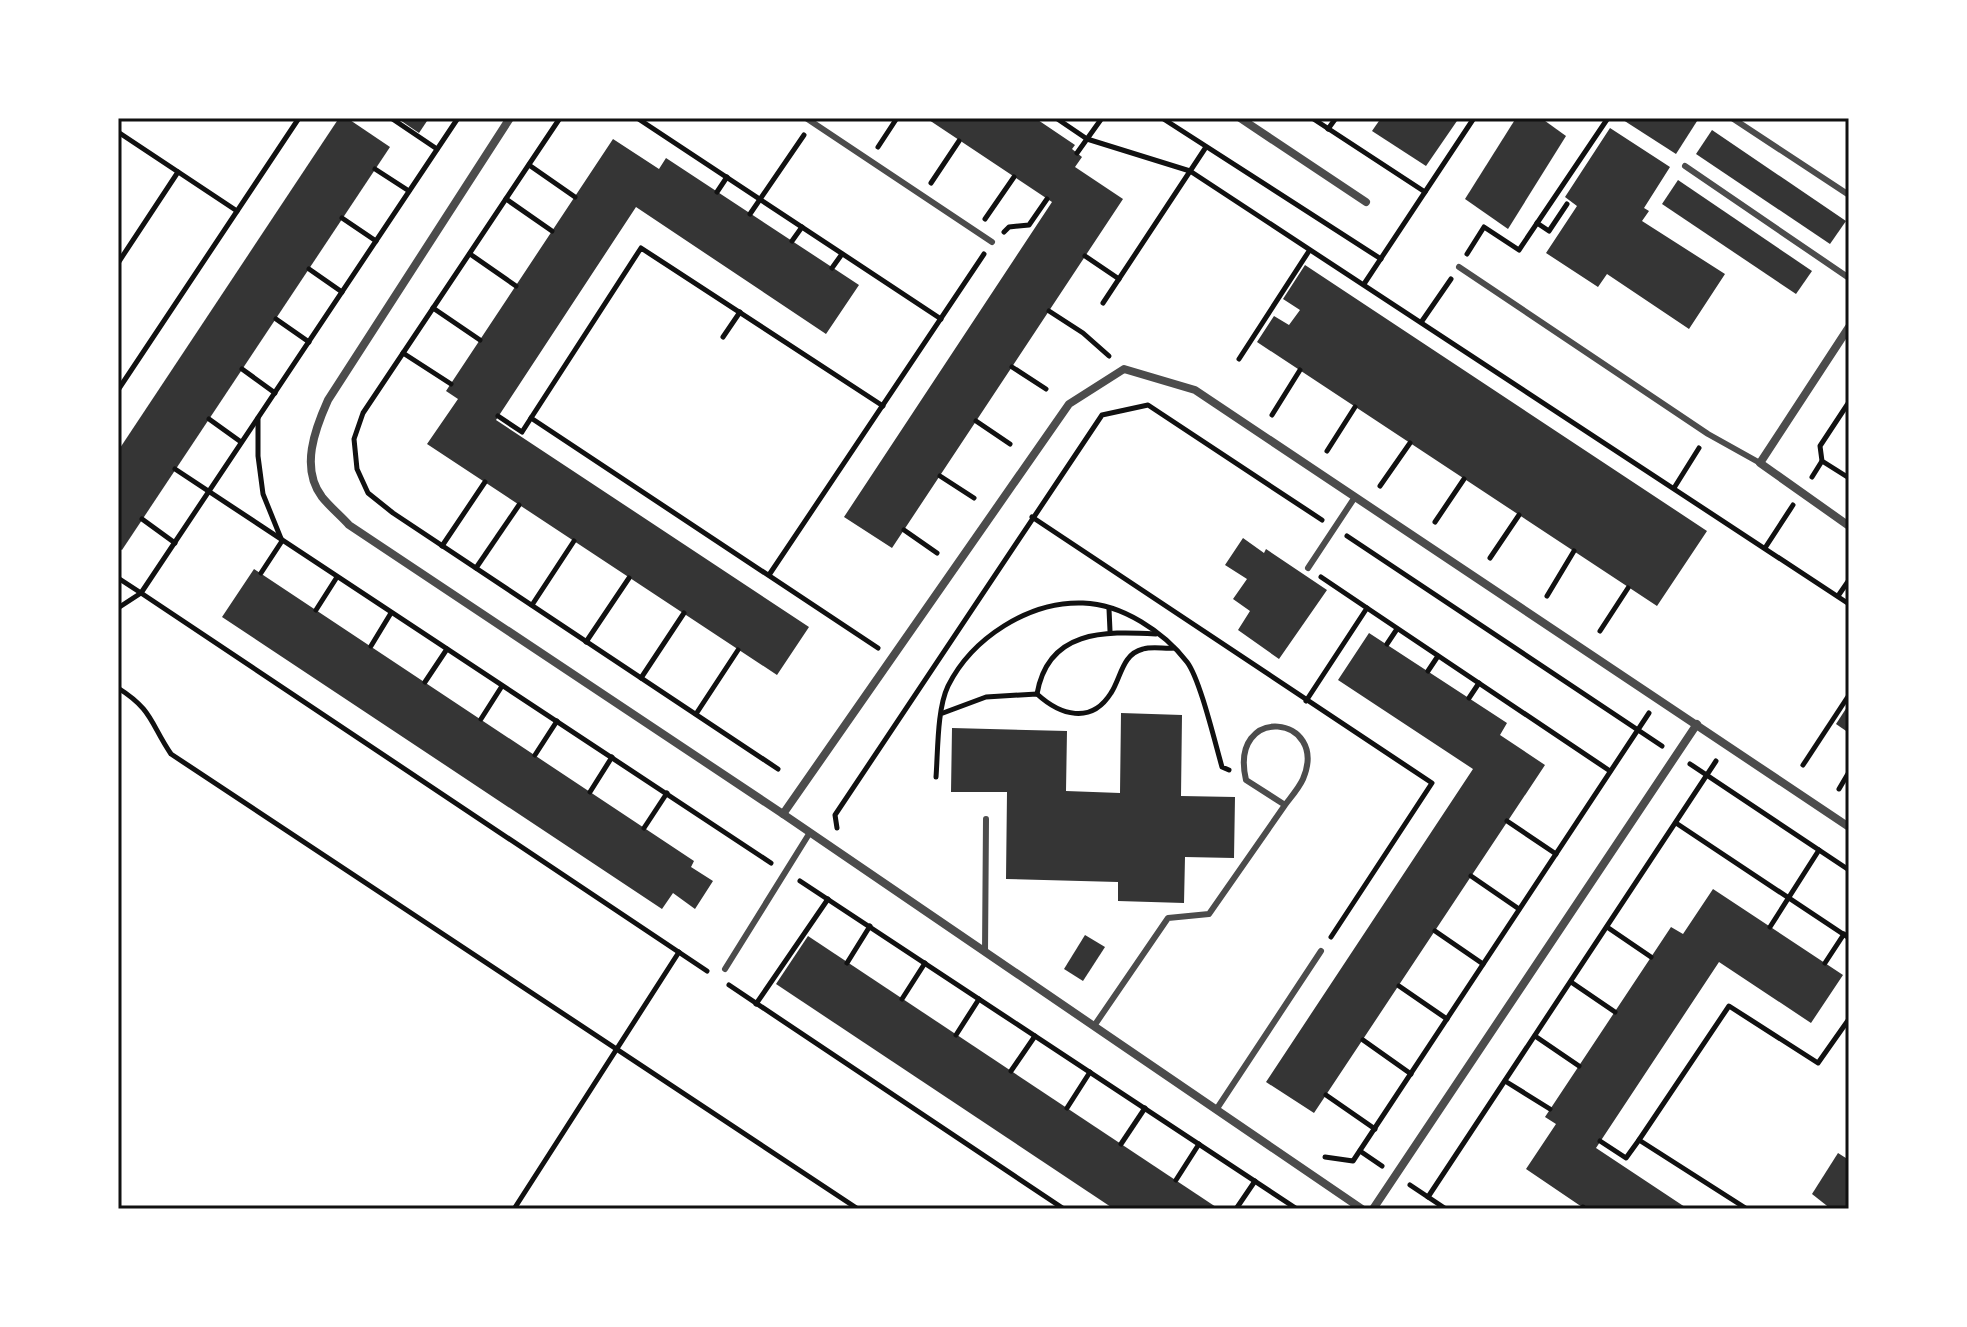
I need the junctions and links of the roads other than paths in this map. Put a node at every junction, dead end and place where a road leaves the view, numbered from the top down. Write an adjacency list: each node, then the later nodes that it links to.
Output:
1 (806, 118): 8 (lane)
2 (1240, 118): 7 (street)
3 (1732, 118): 6 (lane)
4 (508, 119): 18 (street)
5 (1685, 166): 10 (lane)
6 (1849, 195)
7 (1366, 202)
8 (992, 242)
9 (1459, 267): 12 (lane)
10 (1849, 278)
11 (1849, 327): 12 (street)
12 (1760, 463): 14 (street)
13 (1355, 497): 15 (lane); 16 (street); 18 (street)
14 (1849, 526)
15 (1308, 568)
16 (1697, 724): 20 (street); 28 (street)
17 (1285, 805): 17 (lane); 25 (lane)
18 (783, 814): 21 (street)
19 (986, 819): 23 (lane)
20 (1849, 827)
21 (809, 834): 23 (street); 24 (lane)
22 (1321, 951): 26 (lane)
23 (985, 952): 25 (street)
24 (725, 969)
25 (1094, 1026): 26 (street)
26 (1216, 1110): 27 (street)
27 (1362, 1209)
28 (1373, 1209)

